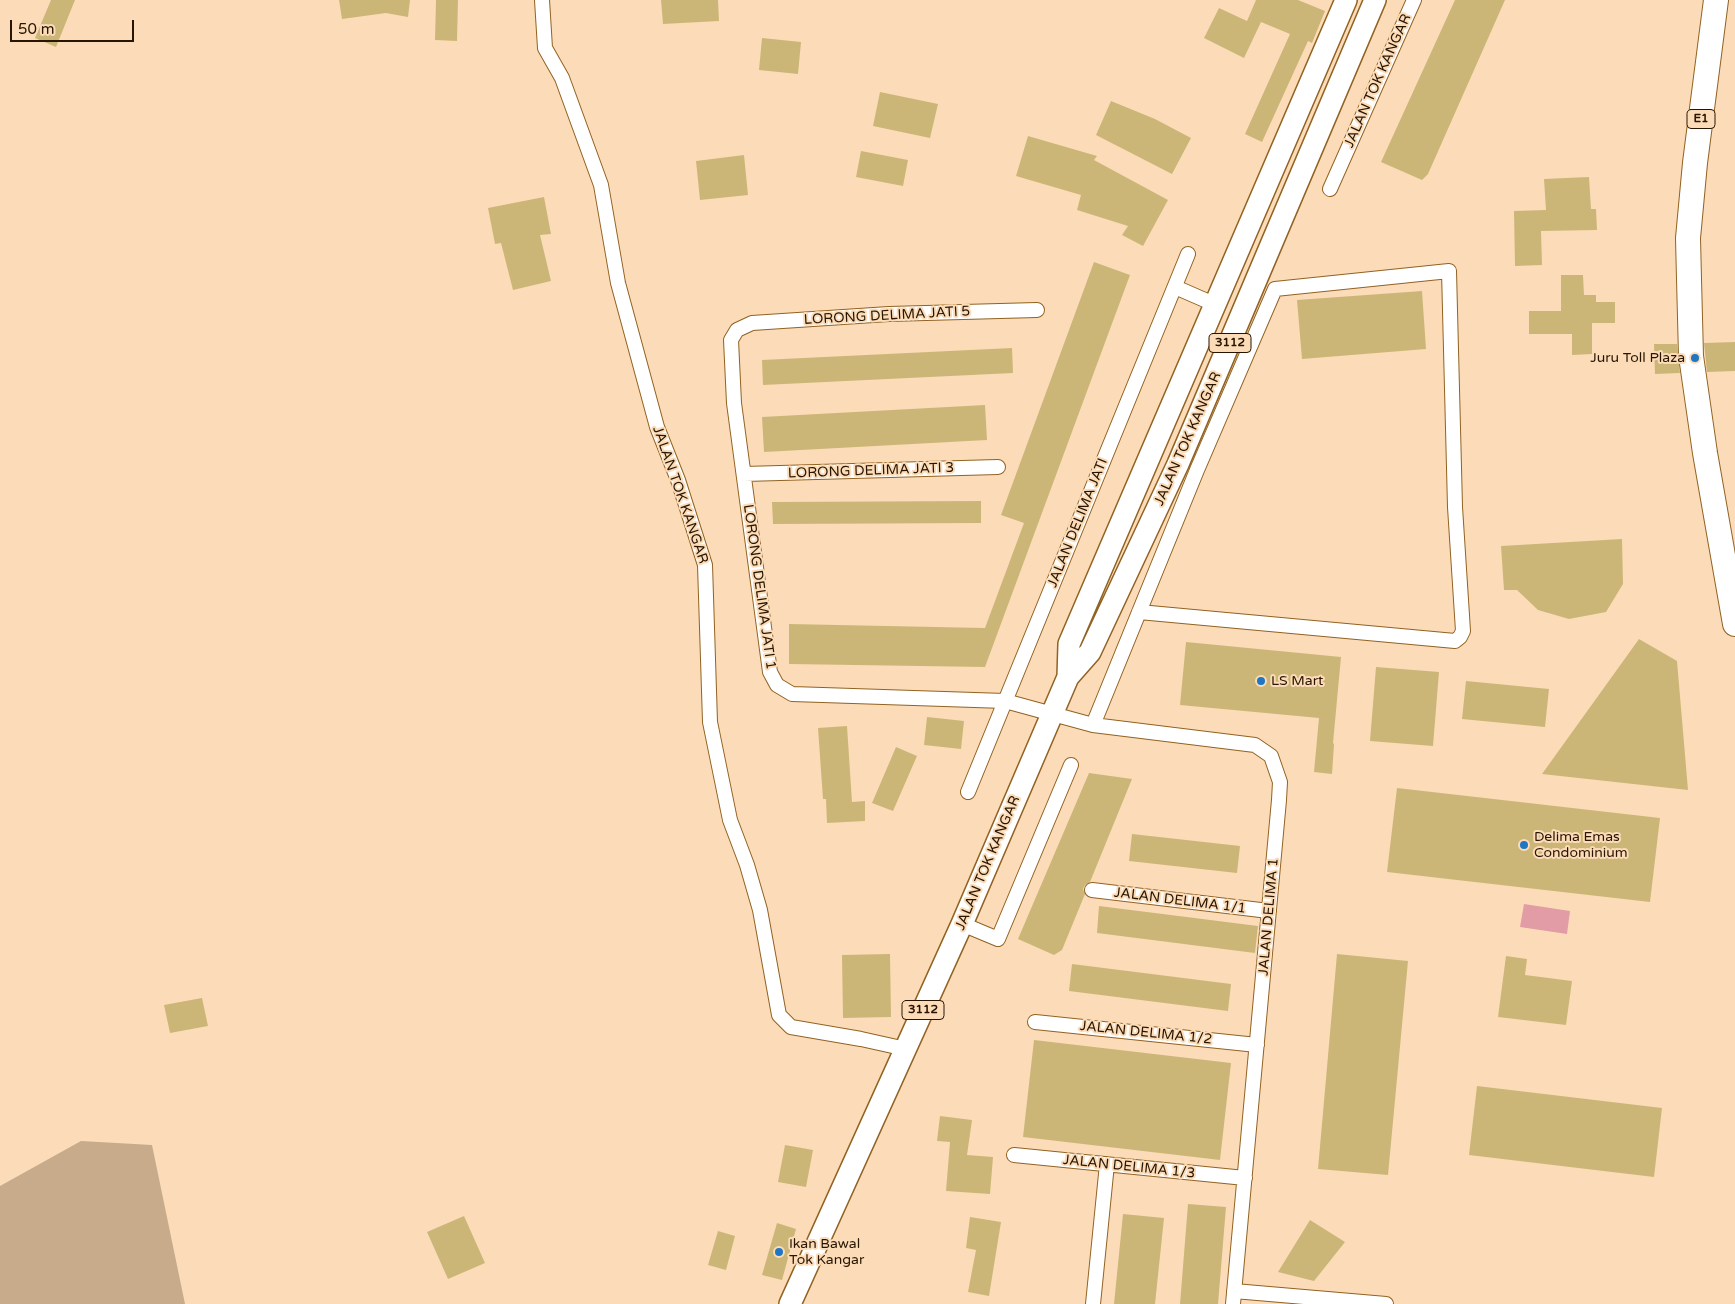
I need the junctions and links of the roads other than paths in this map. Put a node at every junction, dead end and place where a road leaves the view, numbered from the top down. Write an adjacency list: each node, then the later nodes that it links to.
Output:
1 (542, 0): 28 (street, JALAN TOK KANGAR)
2 (1346, 0): 9 (main road, JALAN TOK KANGAR / 3112)
3 (1375, 0): 13 (main road, JALAN TOK KANGAR / 3112)
4 (1414, 0): 6 (street, JALAN TOK KANGAR)
5 (1716, 0): 16 (highway, E1)
6 (1330, 189)
7 (1188, 254): 8 (street, JALAN DELIMA JATI)
8 (1175, 287): 9 (street); 18 (street, JALAN DELIMA JATI)
9 (1214, 304): 17 (main road, JALAN TOK KANGAR / 3112)
10 (1037, 310): 11 (street, LORONG DELIMA JATI 5)
11 (737, 330): 14 (street, LORONG DELIMA JATI 1)
12 (998, 467): 14 (street, LORONG DELIMA JATI 3)
13 (1188, 467): 15 (street); 15 (street); 17 (main road, JALAN TOK KANGAR / 3112)
14 (744, 474): 18 (street, LORONG DELIMA JATI 1)
15 (1139, 612): 20 (street)
16 (1735, 624)
17 (1068, 677): 19 (main road, JALAN TOK KANGAR / 3112)
18 (1005, 701): 19 (street, LORONG DELIMA JATI 1); 22 (street, JALAN DELIMA JATI)
19 (1052, 714): 20 (street, JALAN DELIMA 1); 25 (main road, JALAN TOK KANGAR / 3112)
20 (1093, 725): 24 (street, JALAN DELIMA 1)
21 (1071, 765): 25 (street)
22 (968, 792)
23 (1092, 890): 24 (street, JALAN DELIMA 1/1)
24 (1269, 911): 27 (street, JALAN DELIMA 1)
25 (962, 924): 28 (main road, JALAN TOK KANGAR / 3112)
26 (1035, 1022): 27 (street, JALAN DELIMA 1/2)
27 (1257, 1045): 31 (street, JALAN DELIMA 1)
28 (906, 1049): 33 (main road, JALAN TOK KANGAR / 3112)
29 (1014, 1155): 30 (street, JALAN DELIMA 1/3)
30 (1107, 1164): 31 (street, JALAN DELIMA 1/3); 34 (street)
31 (1244, 1178): 32 (street, JALAN DELIMA 1)
32 (1233, 1298): 35 (street)
33 (790, 1304)
34 (1093, 1304)
35 (1386, 1304)

